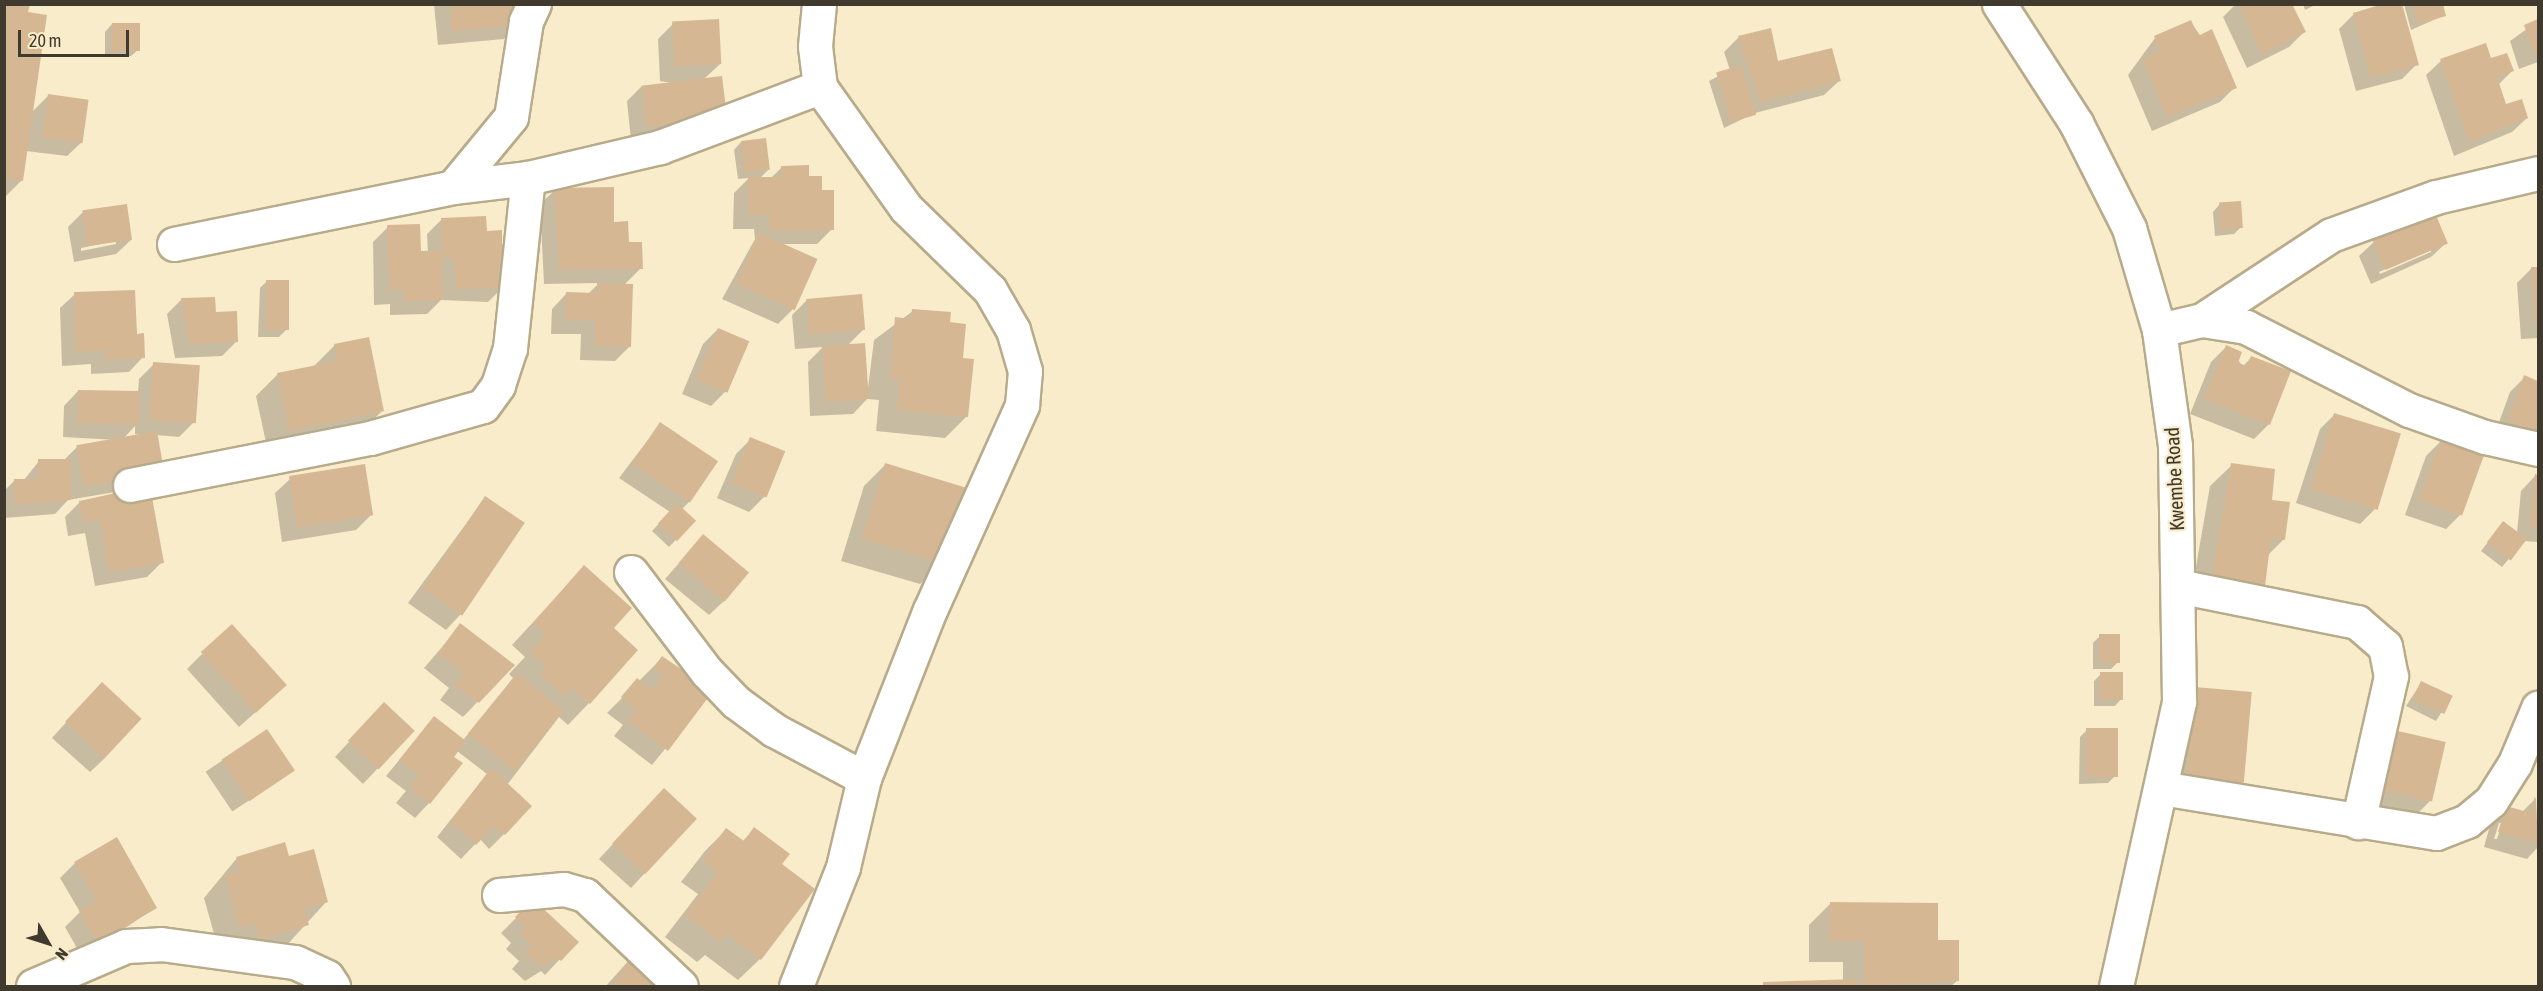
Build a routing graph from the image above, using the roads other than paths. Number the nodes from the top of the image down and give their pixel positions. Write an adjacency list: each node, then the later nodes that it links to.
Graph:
1 (534, 4): 7 (street)
2 (819, 4): 4 (street)
3 (1999, 4): 10 (street, Kwembe Road)
4 (820, 87): 6 (street); 16 (street)
5 (2538, 173): 9 (street)
6 (528, 178): 7 (street); 12 (street)
7 (453, 187): 8 (street)
8 (174, 244)
9 (2202, 320): 10 (street); 11 (street)
10 (2159, 330): 14 (street, Kwembe Road)
11 (2538, 449)
12 (130, 485)
13 (631, 572): 16 (street)
14 (2178, 586): 17 (street, Kwembe Road); 18 (street)
15 (2538, 708): 18 (street)
16 (864, 778): 23 (street)
17 (2161, 788): 18 (street); 24 (street, Kwembe Road)
18 (2358, 822)
19 (499, 895): 22 (street)
20 (33, 987): 21 (street)
21 (333, 987)
22 (681, 987)
23 (796, 987)
24 (2116, 987)

